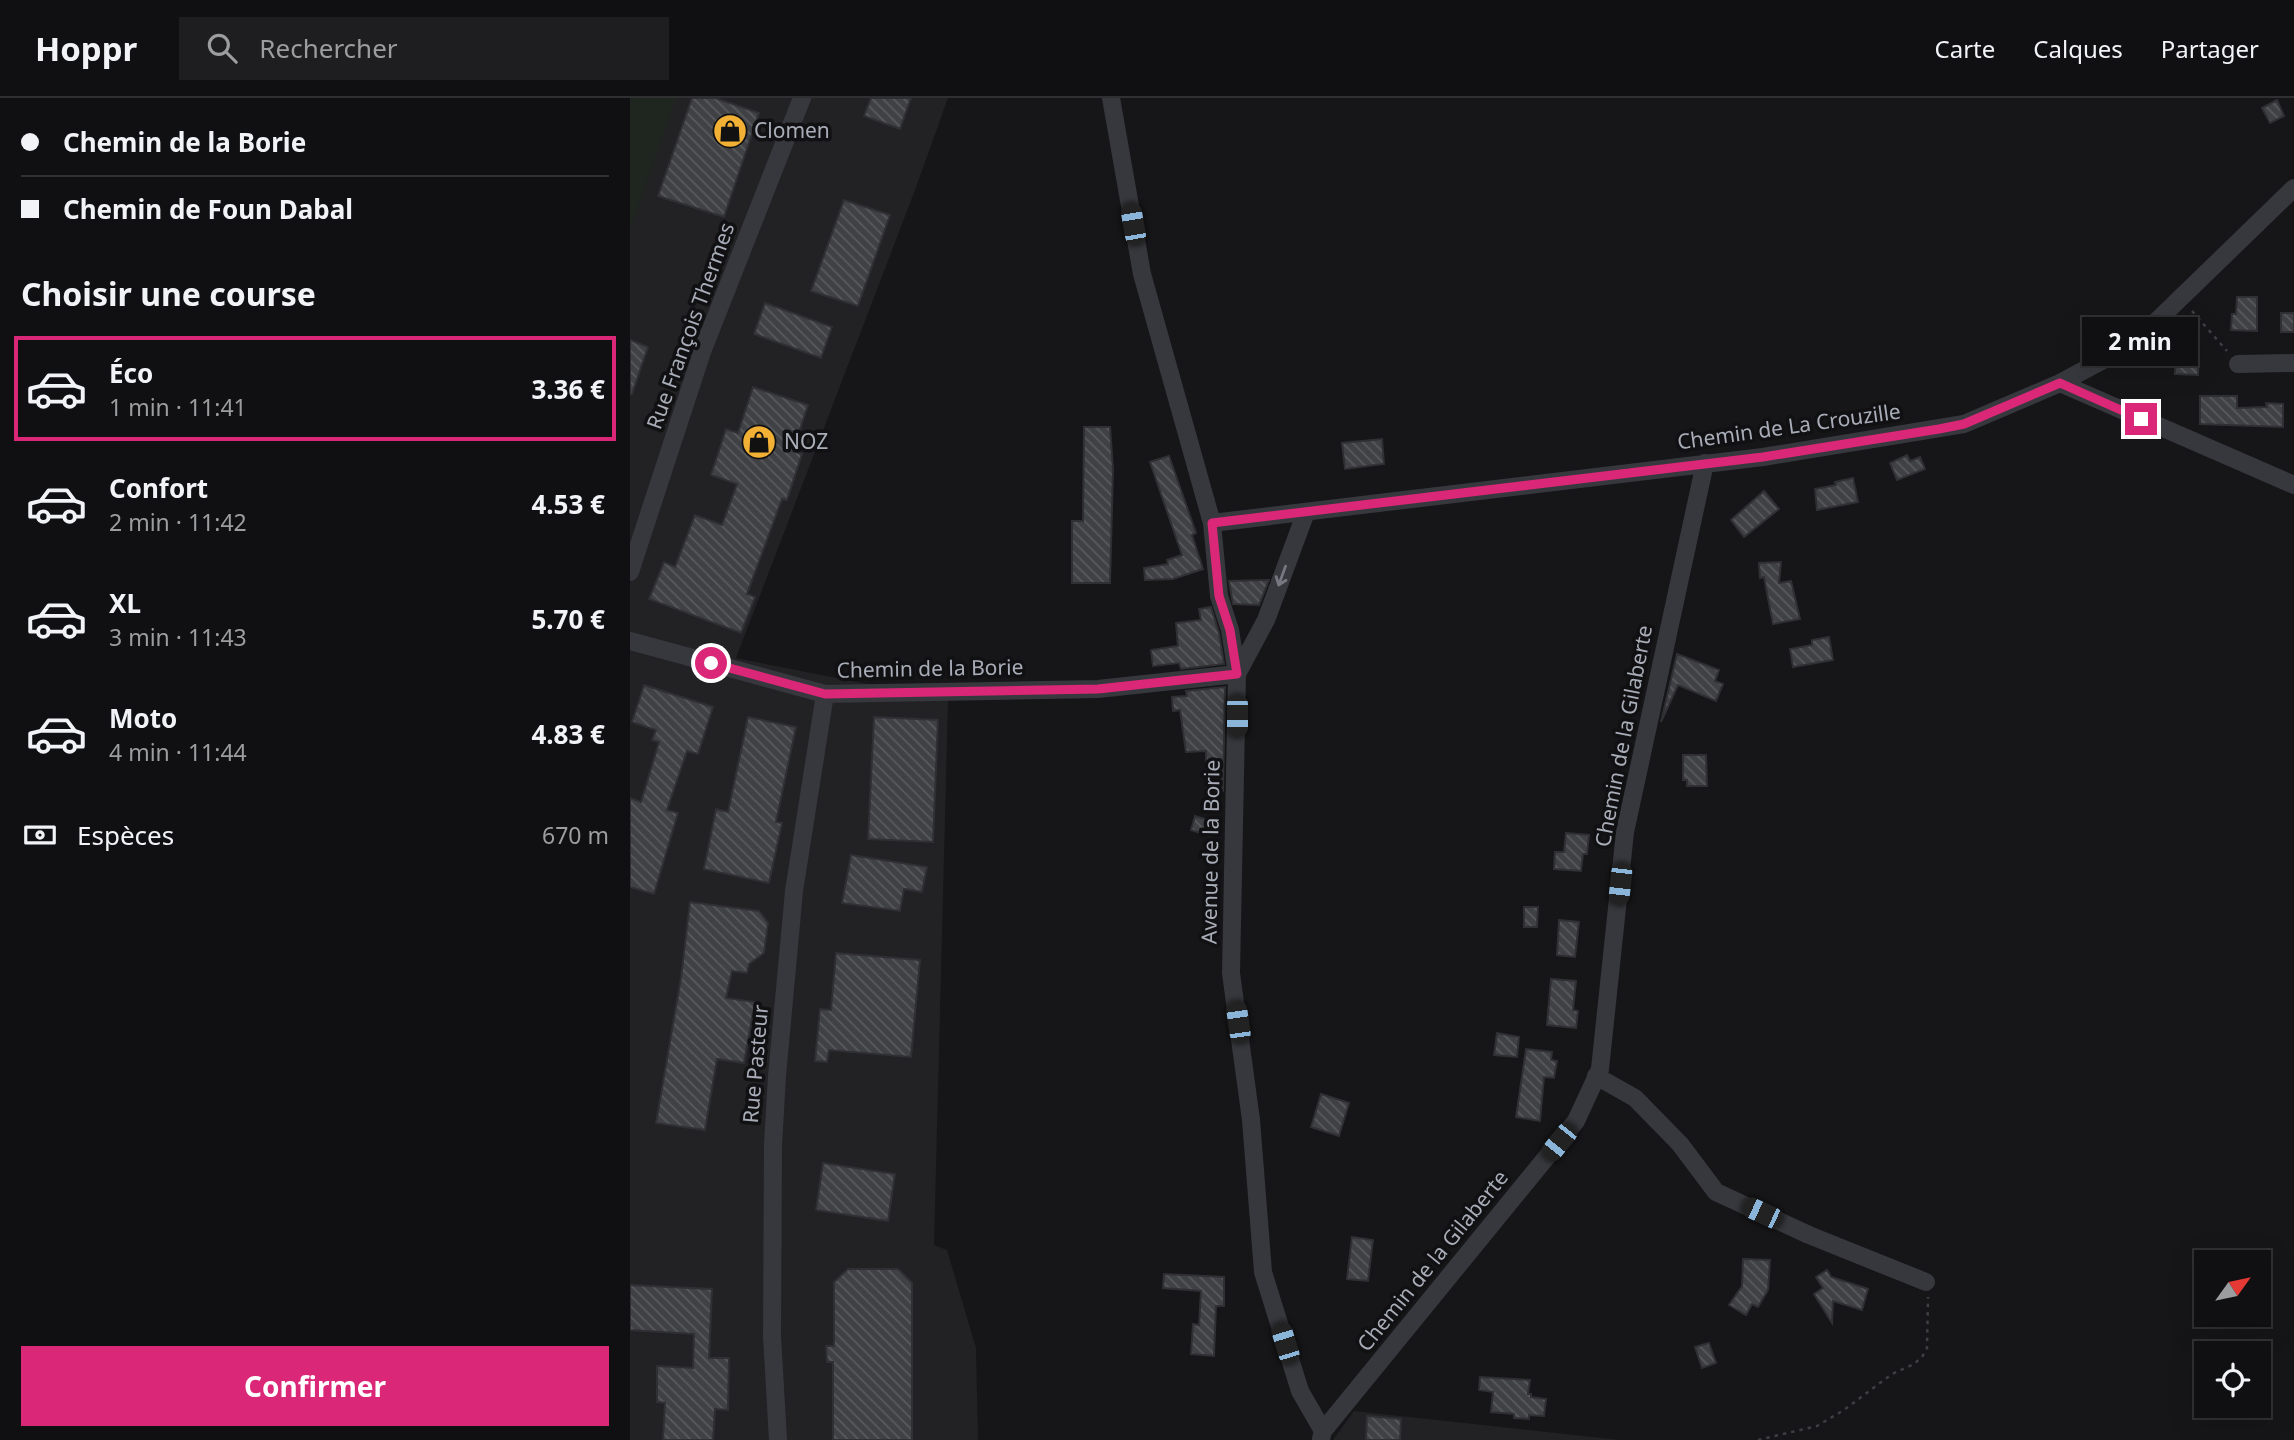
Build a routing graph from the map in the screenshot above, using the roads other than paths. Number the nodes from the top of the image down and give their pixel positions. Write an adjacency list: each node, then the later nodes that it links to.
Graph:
1 (802, 98): 11 (street, Rue François Thermes)
2 (1111, 98): 10 (street, Avenue de la Borie)
3 (2294, 188): 6 (street, Chemin de La Crouzille)
4 (2294, 363): 5 (street)
5 (2238, 364)
6 (2060, 383): 7 (street, Chemin de La Crouzille); 8 (street)
7 (1705, 463): 9 (street, Chemin de La Crouzille); 15 (street, Chemin de la Gilaberte)
8 (2294, 485)
9 (1306, 512): 10 (street, Chemin de La Crouzille); 13 (street, one-way to 13)
10 (1212, 523): 13 (street, Avenue de la Borie)
11 (630, 572)
12 (630, 641): 14 (street, Chemin de la Borie)
13 (1237, 674): 14 (street, Chemin de la Borie); 17 (street, Avenue de la Borie)
14 (825, 694): 18 (street, Rue Pasteur)
15 (1596, 1076): 16 (street); 17 (street, Chemin de la Gilaberte)
16 (1926, 1282)
17 (1322, 1435)
18 (778, 1440)

